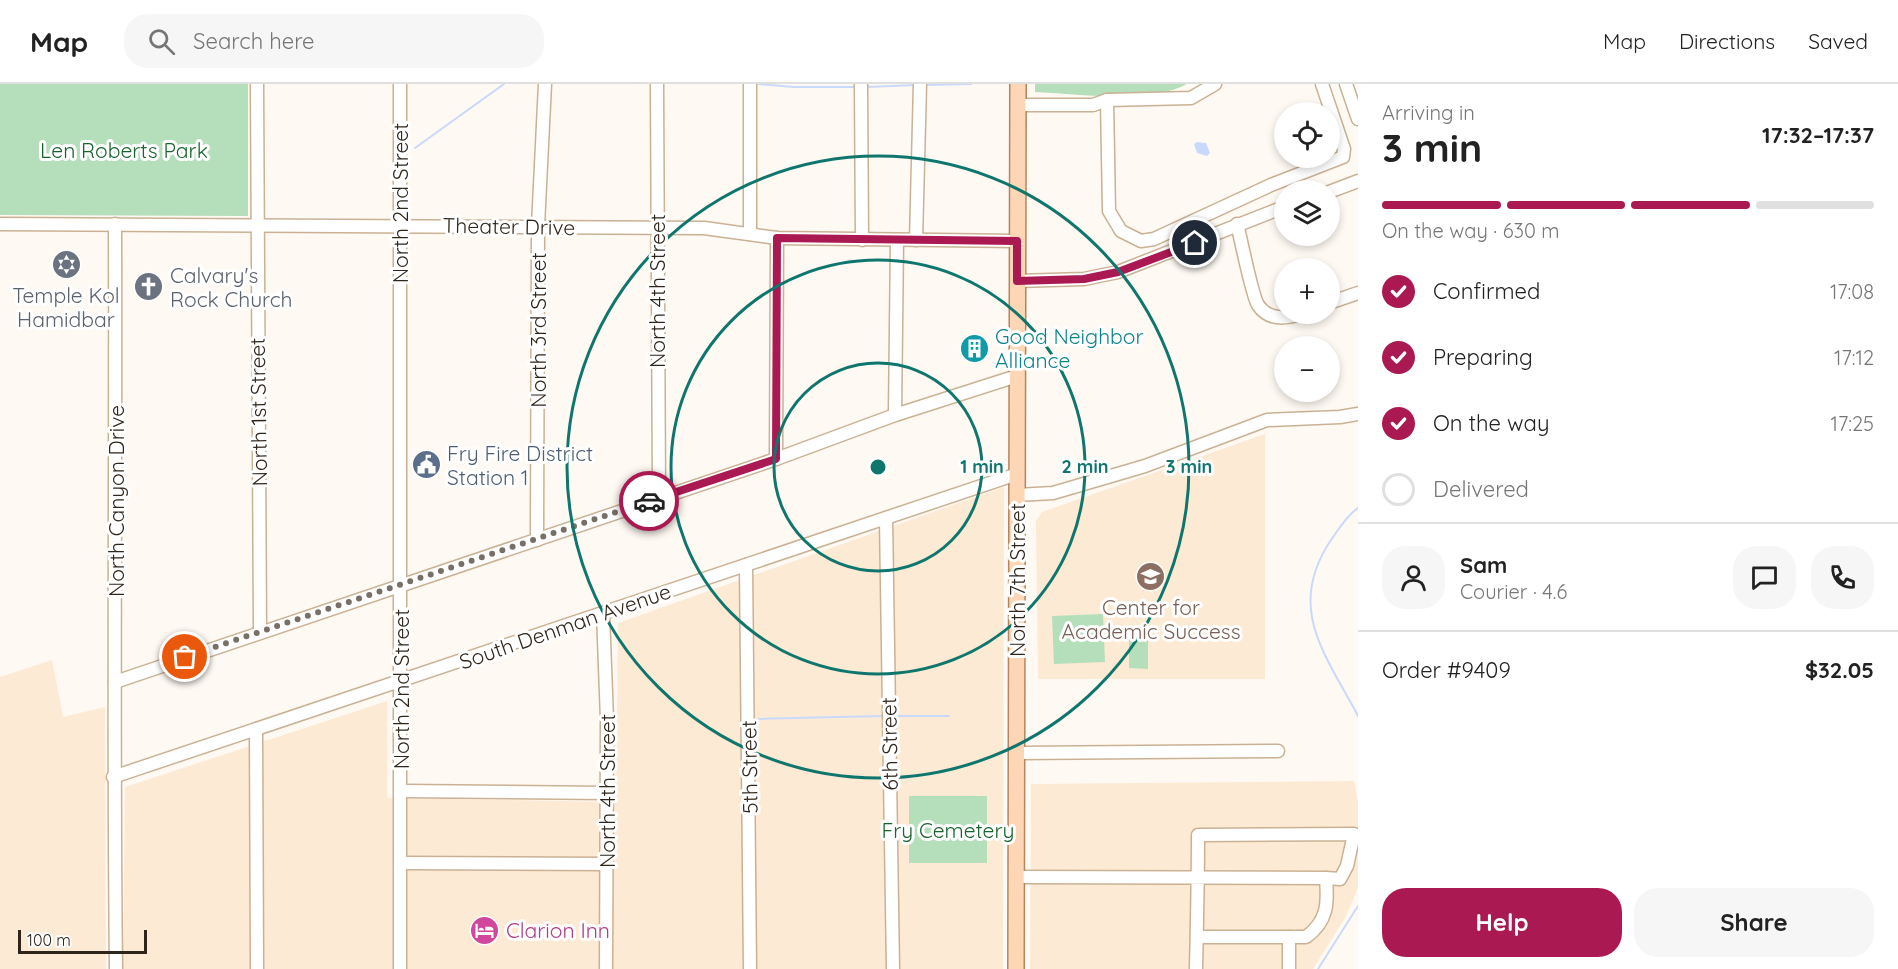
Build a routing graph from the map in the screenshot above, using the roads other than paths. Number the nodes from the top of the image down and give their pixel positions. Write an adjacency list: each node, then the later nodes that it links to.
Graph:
1 (257, 84): 21 (street, North 1st Street)
2 (400, 84): 22 (street, North 2nd Street)
3 (545, 84): 23 (street, North 3rd Street)
4 (657, 84): 24 (street, North 4th Street)
5 (750, 84): 26 (street)
6 (861, 84): 28 (street)
7 (920, 84): 30 (street)
8 (1018, 84): 13 (main road, North 7th Street)
9 (1215, 84): 12 (street)
10 (1322, 84): 25 (street)
11 (1346, 84): 14 (street)
12 (1107, 100): 13 (street); 25 (street)
13 (1018, 105): 31 (main road, North 7th Street)
14 (1358, 119)
15 (1358, 181): 16 (street)
16 (1340, 188)
17 (1274, 211): 20 (street)
18 (0, 224): 19 (street, Theater Drive)
19 (115, 224): 21 (street, Theater Drive); 51 (street, North Canyon Drive)
20 (1237, 224): 32 (street); 36 (street)
21 (256, 225): 22 (street, Theater Drive); 49 (street, North 1st Street)
22 (400, 225): 23 (street, Theater Drive); 47 (street, North 2nd Street)
23 (538, 226): 24 (street, Theater Drive); 45 (street, North 3rd Street)
24 (657, 228): 26 (street, Theater Drive); 43 (street, North 4th Street)
25 (1169, 232): 32 (street)
26 (750, 234): 27 (street, Theater Drive)
27 (777, 238): 28 (street, Theater Drive); 40 (street)
28 (862, 240): 29 (street, Theater Drive)
29 (897, 240): 30 (street, Theater Drive); 39 (street)
30 (916, 240): 31 (street, Theater Drive)
31 (1017, 241): 33 (main road, North 7th Street)
32 (1175, 250): 33 (street)
33 (1017, 281): 37 (main road, North 7th Street)
34 (1358, 293): 35 (street)
35 (1340, 299)
36 (1274, 316)
37 (1017, 376): 39 (street); 41 (main road, North 7th Street)
38 (1358, 414): 42 (street)
39 (895, 415): 40 (street)
40 (776, 459): 43 (street)
41 (1017, 474): 42 (main road, North 7th Street); 44 (street, South Denman Avenue)
42 (1017, 495): 54 (main road, North 7th Street)
43 (659, 497): 45 (street)
44 (886, 518): 46 (street, South Denman Avenue); 70 (street, 6th Street)
45 (537, 540): 47 (street)
46 (746, 565): 48 (street, South Denman Avenue); 69 (street, 5th Street)
47 (401, 586): 49 (street); 50 (street, North 2nd Street)
48 (603, 613): 50 (street, South Denman Avenue); 57 (street, North 4th Street)
49 (260, 632): 51 (street)
50 (399, 681): 52 (street, South Denman Avenue); 56 (street, North 2nd Street)
51 (115, 682): 55 (street, North Canyon Drive)
52 (256, 729): 55 (street, South Denman Avenue); 66 (street)
53 (1278, 751): 54 (street)
54 (1017, 753): 60 (main road, North 7th Street)
55 (112, 777): 65 (street, North Canyon Drive)
56 (402, 791): 57 (street); 58 (street, North 2nd Street)
57 (607, 793): 59 (street, North 4th Street)
58 (402, 863): 59 (street); 67 (street, North 2nd Street)
59 (607, 864): 68 (street, North 4th Street)
60 (1016, 877): 61 (street); 71 (main road, North 7th Street)
61 (1198, 878): 62 (street); 62 (street); 63 (street)
62 (1326, 878): 64 (street)
63 (1197, 937): 64 (street); 72 (street)
64 (1289, 937): 73 (street)
65 (116, 969)
66 (257, 969)
67 (400, 969)
68 (606, 969)
69 (750, 969)
70 (892, 969)
71 (1016, 969)
72 (1197, 969)
73 (1289, 969)

